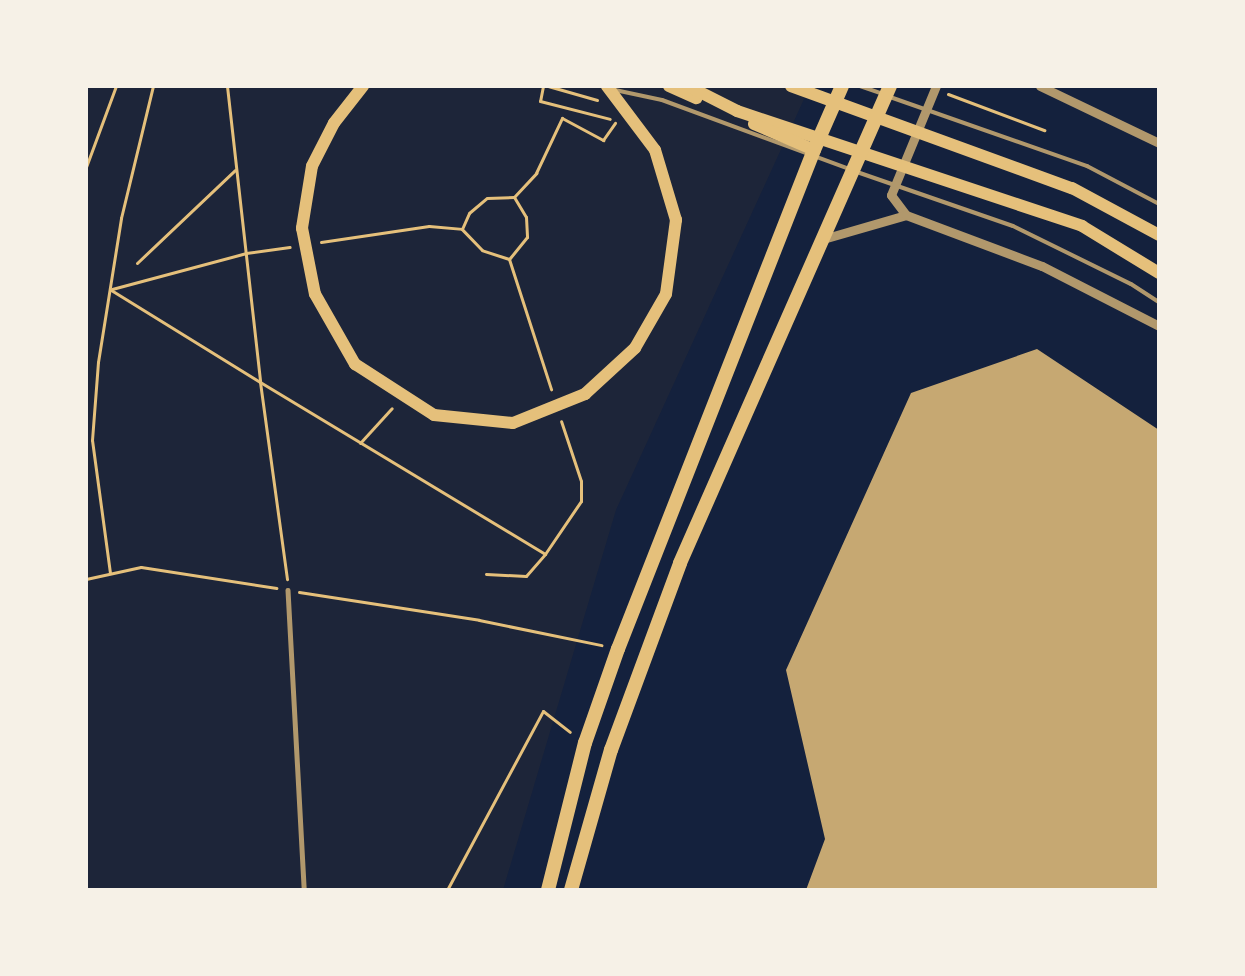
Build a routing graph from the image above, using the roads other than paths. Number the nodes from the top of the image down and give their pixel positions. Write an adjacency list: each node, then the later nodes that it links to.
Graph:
1 (363, 86): 10 (main road)
2 (669, 86): 12 (main road)
3 (688, 86): 17 (main road)
4 (791, 86): 15 (main road)
5 (842, 86): 12 (highway)
6 (860, 86): 13 (lane)
7 (890, 86): 16 (highway)
8 (936, 86): 14 (street)
9 (1040, 86): 11 (street)
10 (606, 87): 18 (lane)
11 (1159, 143)
12 (814, 150): 22 (highway)
13 (1159, 204)
14 (906, 215): 16 (street); 19 (street)
15 (1159, 234)
16 (823, 239): 23 (highway)
17 (1159, 273)
18 (1159, 302)
19 (1159, 326)
20 (288, 590): 21 (street)
21 (304, 890)
22 (548, 890)
23 (571, 890)

